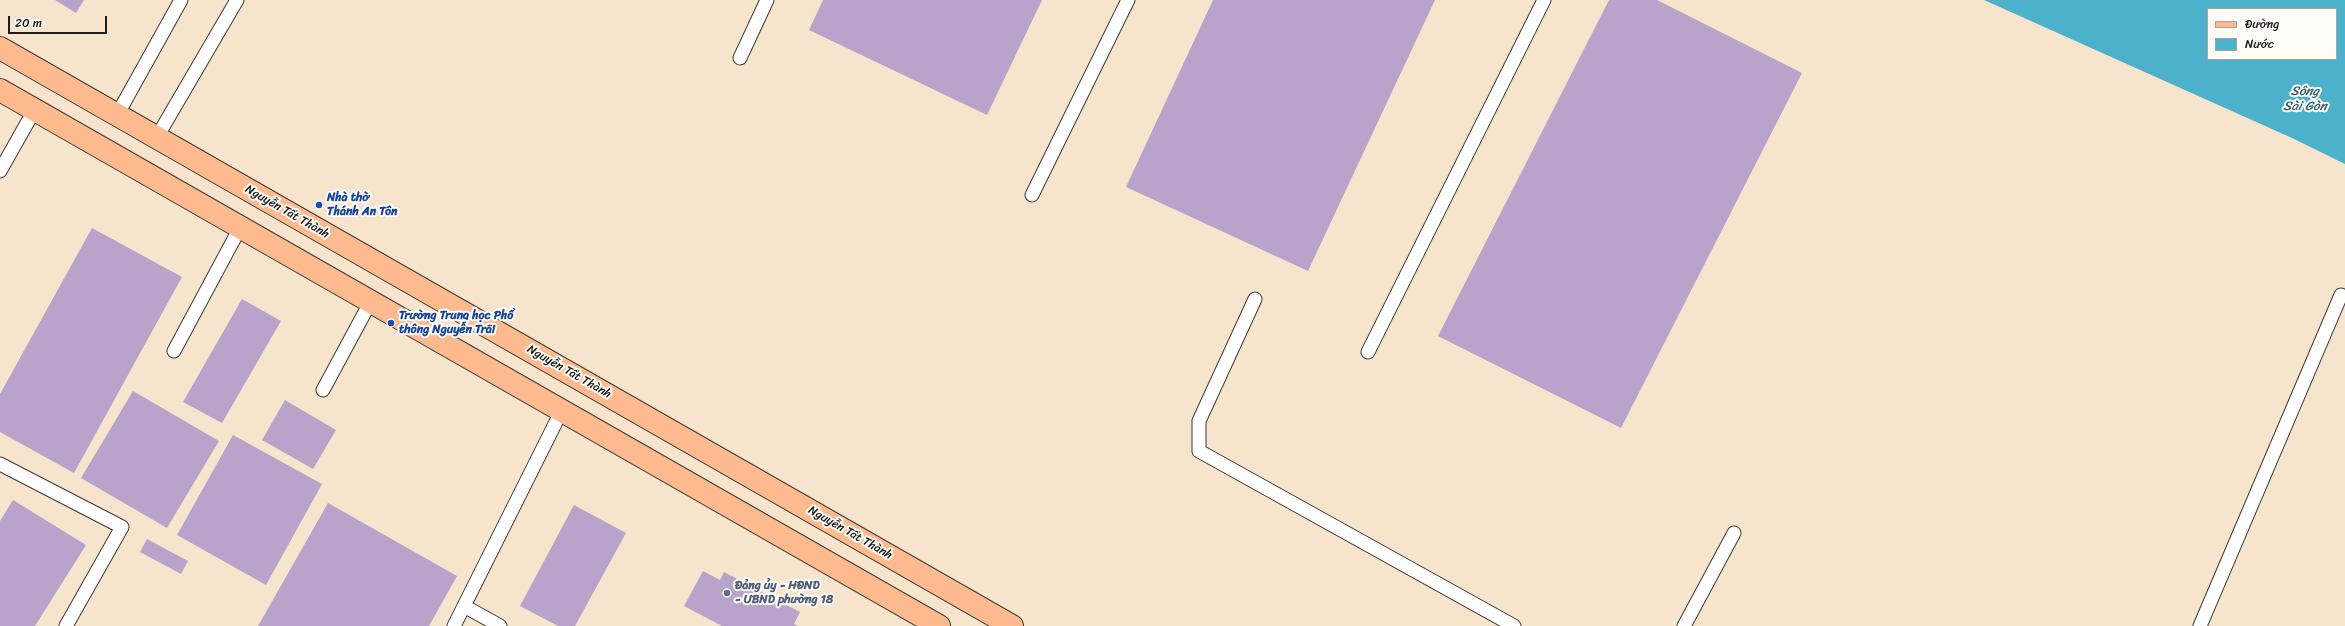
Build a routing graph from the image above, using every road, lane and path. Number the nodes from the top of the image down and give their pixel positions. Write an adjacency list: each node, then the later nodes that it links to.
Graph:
1 (181, 0): 10 (lane)
2 (237, 0): 11 (lane)
3 (767, 0): 7 (lane)
4 (1128, 0): 13 (lane)
5 (1544, 0): 19 (lane)
6 (0, 48): 10 (main road, Nguyễn Tất Thành)
7 (740, 58)
8 (0, 90): 9 (main road)
9 (35, 109): 12 (lane); 14 (main road)
10 (117, 115): 11 (main road, Nguyễn Tất Thành)
11 (157, 137): 29 (main road, Nguyễn Tất Thành)
12 (0, 171)
13 (1032, 195)
14 (241, 226): 17 (main road); 18 (lane)
15 (2341, 295): 32 (lane)
16 (1256, 299): 30 (lane)
17 (371, 301): 20 (lane); 21 (main road)
18 (174, 351)
19 (1368, 352)
20 (323, 390)
21 (562, 410): 24 (lane); 25 (main road)
22 (0, 464): 26 (lane)
23 (1734, 533): 31 (lane)
24 (464, 606): 27 (lane); 28 (lane)
25 (926, 623)
26 (66, 626)
27 (454, 626)
28 (500, 626)
29 (1012, 626)
30 (1514, 626)
31 (1684, 626)
32 (2200, 626)

